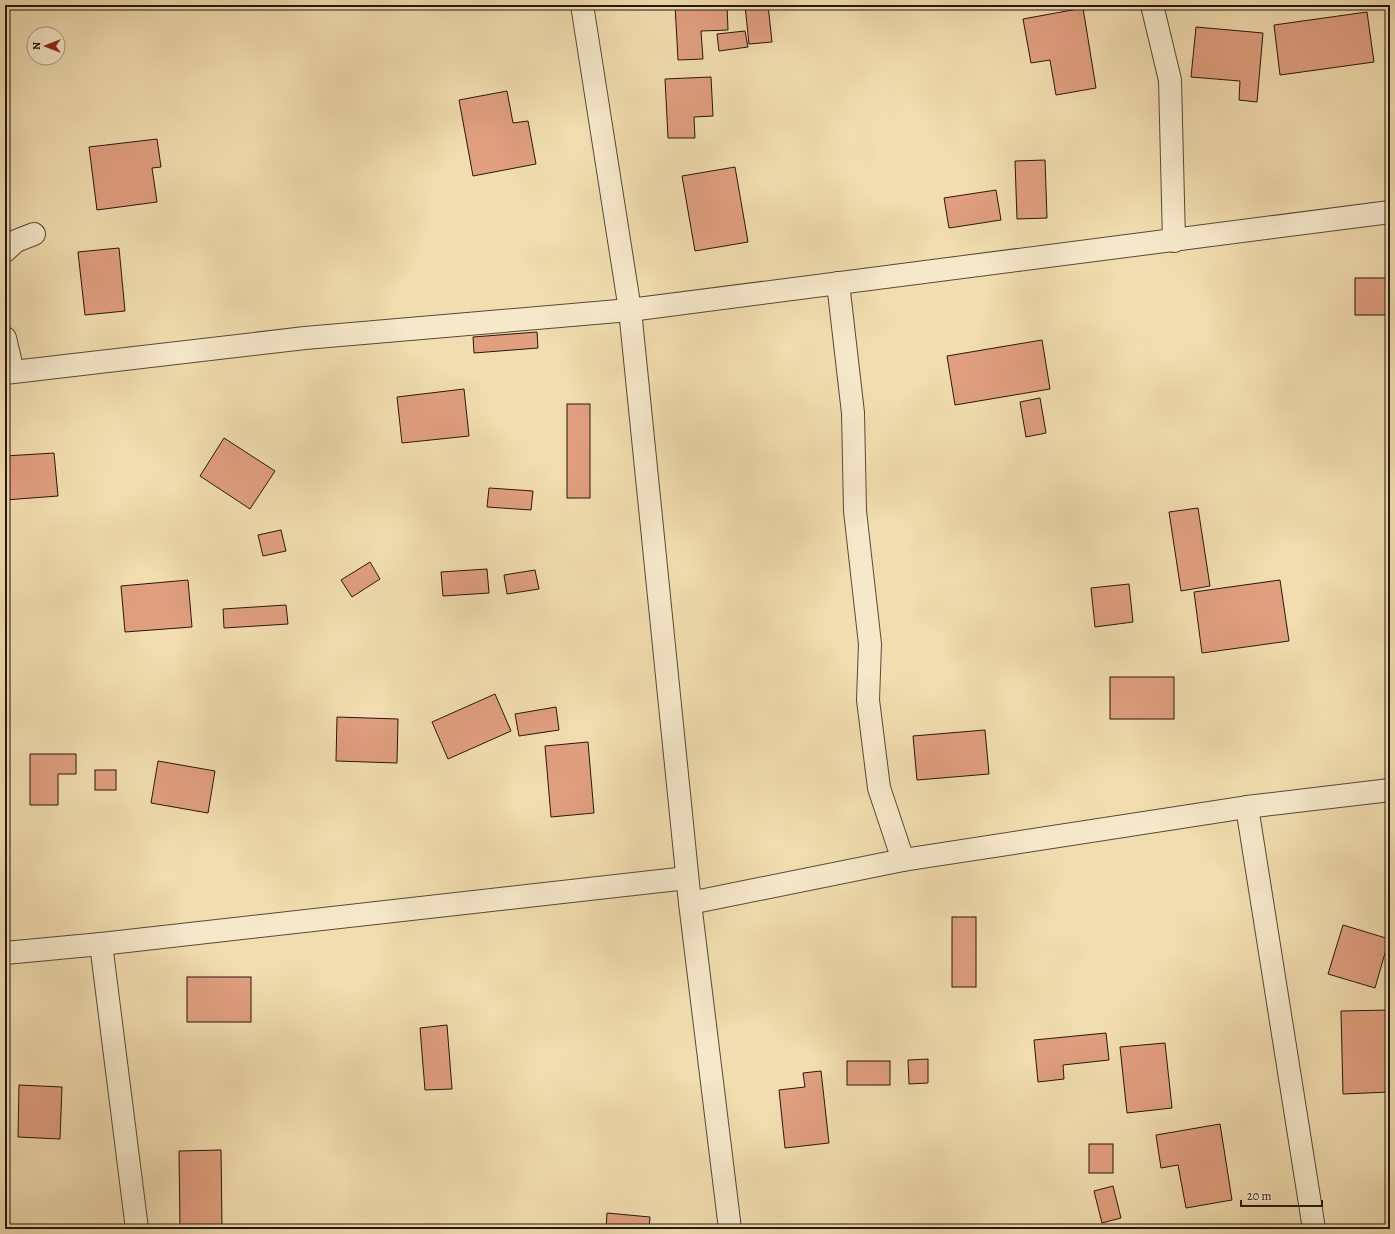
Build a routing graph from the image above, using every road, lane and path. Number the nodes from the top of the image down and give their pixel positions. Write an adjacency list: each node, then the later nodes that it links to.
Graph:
1 (582, 5): 8 (street)
2 (1152, 5): 5 (street)
3 (1390, 212): 5 (street)
4 (34, 234): 6 (street)
5 (1174, 241): 7 (street)
6 (5, 251)
7 (838, 283): 8 (street); 13 (street)
8 (630, 310): 10 (street); 14 (street)
9 (5, 338): 10 (street)
10 (9, 373)
11 (1390, 790): 12 (street)
12 (1247, 807): 13 (street); 20 (street)
13 (903, 860): 15 (street)
14 (687, 878): 15 (street); 16 (street)
15 (690, 903): 19 (street)
16 (101, 944): 17 (street); 18 (street)
17 (5, 953)
18 (137, 1229)
19 (730, 1229)
20 (1314, 1229)

